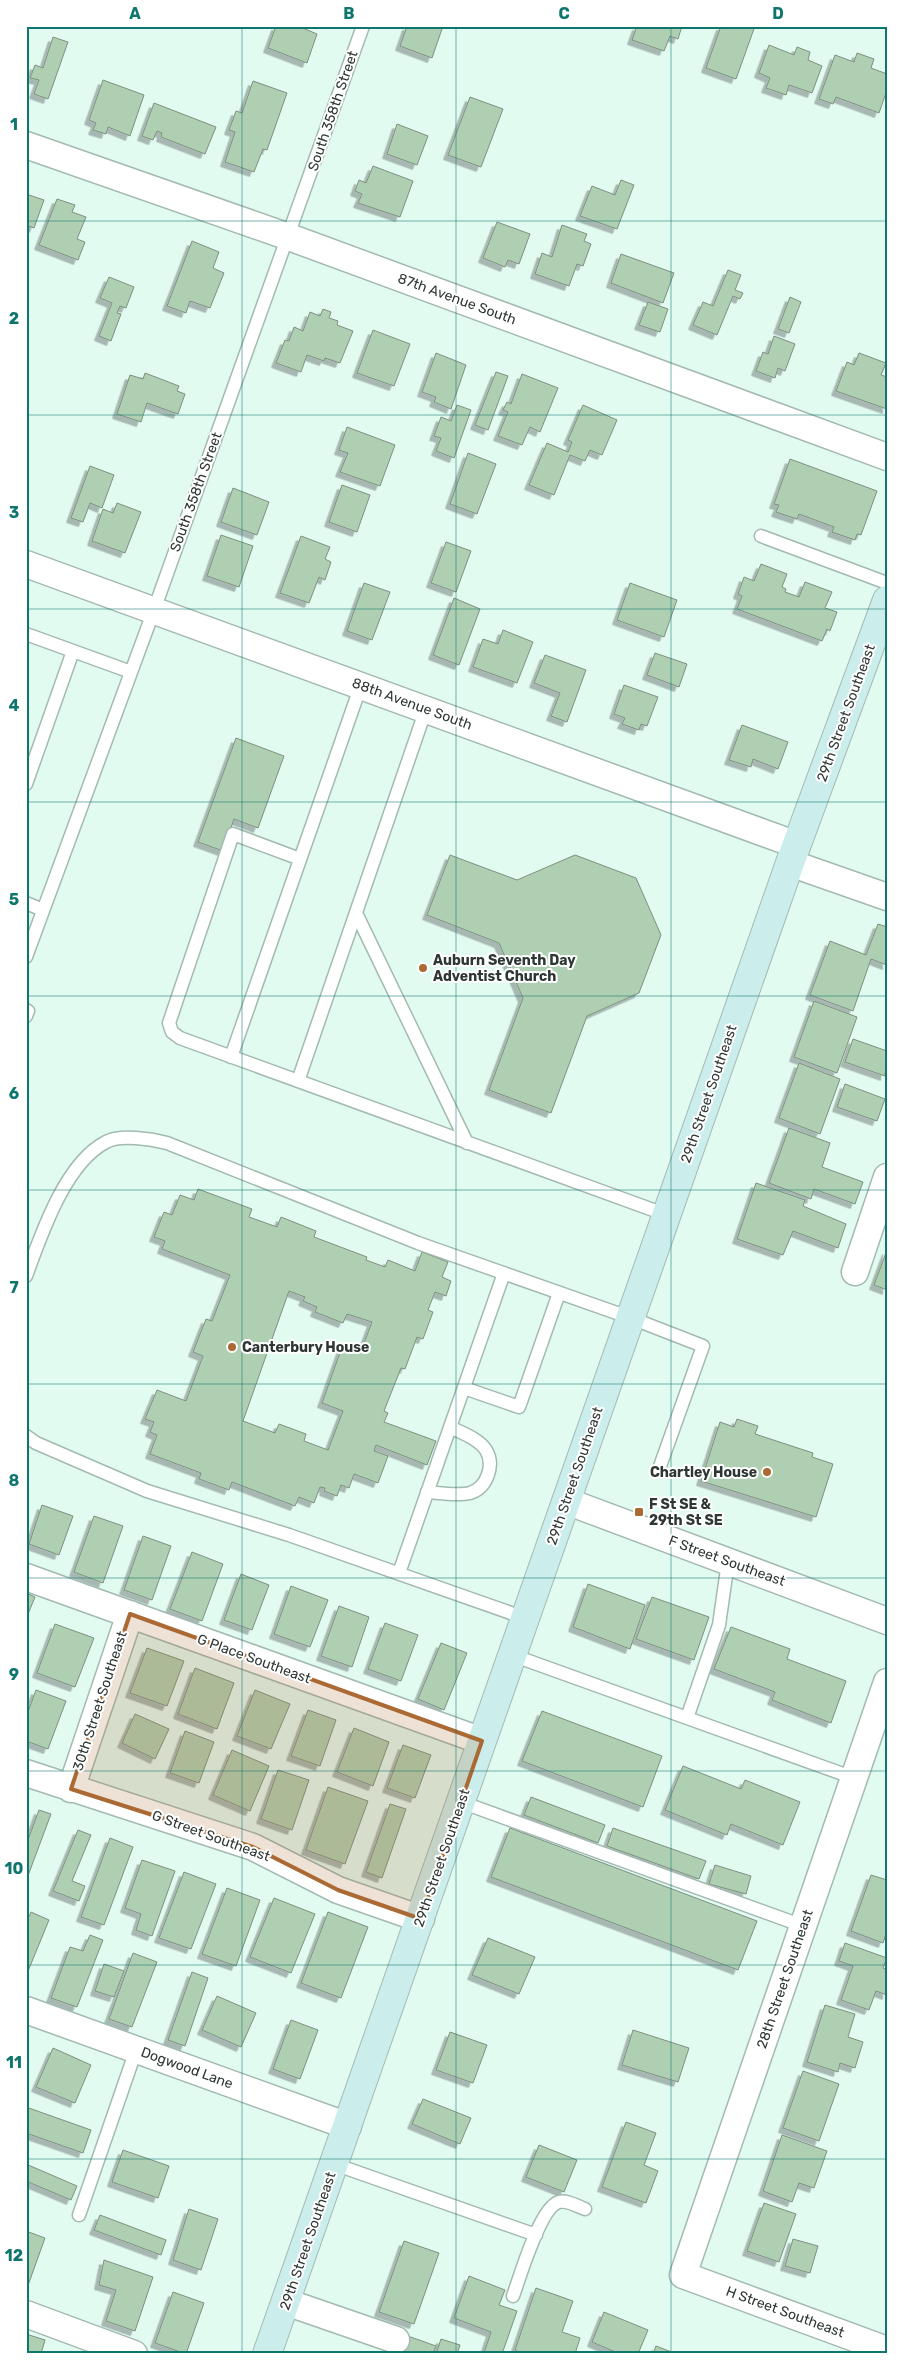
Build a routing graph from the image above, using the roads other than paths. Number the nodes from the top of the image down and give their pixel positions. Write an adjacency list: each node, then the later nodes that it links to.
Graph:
1 (363, 26): 3 (lane, South 358th Street)
2 (26, 145): 3 (street, 87th Avenue South)
3 (288, 237): 4 (street, 87th Avenue South); 9 (lane, South 358th Street)
4 (887, 457)
5 (761, 536): 7 (lane)
6 (26, 564): 9 (street, 88th Avenue South)
7 (887, 583)
8 (887, 600): 16 (street, 29th Street Southeast)
9 (154, 610): 12 (lane, South 358th Street); 13 (street, 88th Avenue South)
10 (26, 634): 11 (lane)
11 (73, 651): 12 (lane); 15 (lane)
12 (131, 672): 20 (lane, South 358th Street)
13 (361, 685): 14 (street, 88th Avenue South); 17 (lane)
14 (426, 710): 16 (street, 88th Avenue South); 21 (lane)
15 (26, 784)
16 (793, 854): 18 (street, 88th Avenue South); 29 (street, 29th Street Southeast)
17 (300, 859): 25 (lane); 25 (lane)
18 (887, 898)
19 (26, 903): 20 (lane)
20 (43, 910): 22 (lane, South 358th Street)
21 (356, 913): 26 (lane); 27 (lane)
22 (26, 957)
23 (26, 1010): 24 (lane)
24 (26, 1016)
25 (230, 1057): 26 (lane)
26 (298, 1081): 27 (lane)
27 (467, 1142): 29 (lane)
28 (887, 1177): 30 (street)
29 (666, 1215): 34 (street, 29th Street Southeast)
30 (855, 1272)
31 (504, 1273): 32 (lane); 33 (lane); 35 (lane)
32 (26, 1276)
33 (559, 1293): 34 (lane); 35 (lane)
34 (631, 1318): 38 (lane); 40 (street, 29th Street Southeast)
35 (464, 1388): 36 (lane)
36 (450, 1427): 39 (lane); 39 (lane)
37 (26, 1436): 42 (lane)
38 (660, 1469)
39 (427, 1492): 42 (lane)
40 (566, 1501): 41 (street, F Street Southeast); 45 (street, 29th Street Southeast)
41 (728, 1562): 46 (street, F Street Southeast); 49 (lane)
42 (398, 1573): 45 (lane)
43 (26, 1577): 44 (street, G Place Southeast)
44 (130, 1614): 50 (street, G Place Southeast); 53 (street, 30th Street Southeast)
45 (526, 1618): 47 (street, 29th Street Southeast)
46 (887, 1621)
47 (512, 1655): 49 (lane); 50 (street, 29th Street Southeast)
48 (887, 1682): 52 (street, 28th Street Southeast)
49 (687, 1718): 52 (lane)
50 (482, 1741): 54 (street, 29th Street Southeast)
51 (26, 1773): 53 (street, G Street Southeast)
52 (854, 1778): 56 (street, 28th Street Southeast)
53 (71, 1789): 55 (street, G Street Southeast)
54 (461, 1802): 55 (street, 29th Street Southeast); 56 (lane)
55 (421, 1919): 59 (street, 29th Street Southeast)
56 (803, 1926): 64 (street, 28th Street Southeast)
57 (26, 2010): 58 (street, Dogwood Lane)
58 (136, 2050): 59 (street, Dogwood Lane); 62 (lane)
59 (348, 2126): 60 (street, 29th Street Southeast)
60 (334, 2164): 63 (lane); 66 (street, 29th Street Southeast)
61 (585, 2208): 63 (lane)
62 (79, 2215)
63 (536, 2234): 65 (lane)
64 (683, 2275): 69 (street, H Street Southeast)
65 (513, 2296)
66 (286, 2302): 68 (street); 71 (street, 29th Street Southeast)
67 (26, 2314): 70 (street)
68 (396, 2340)
69 (887, 2350)
70 (134, 2354)
71 (267, 2354)

